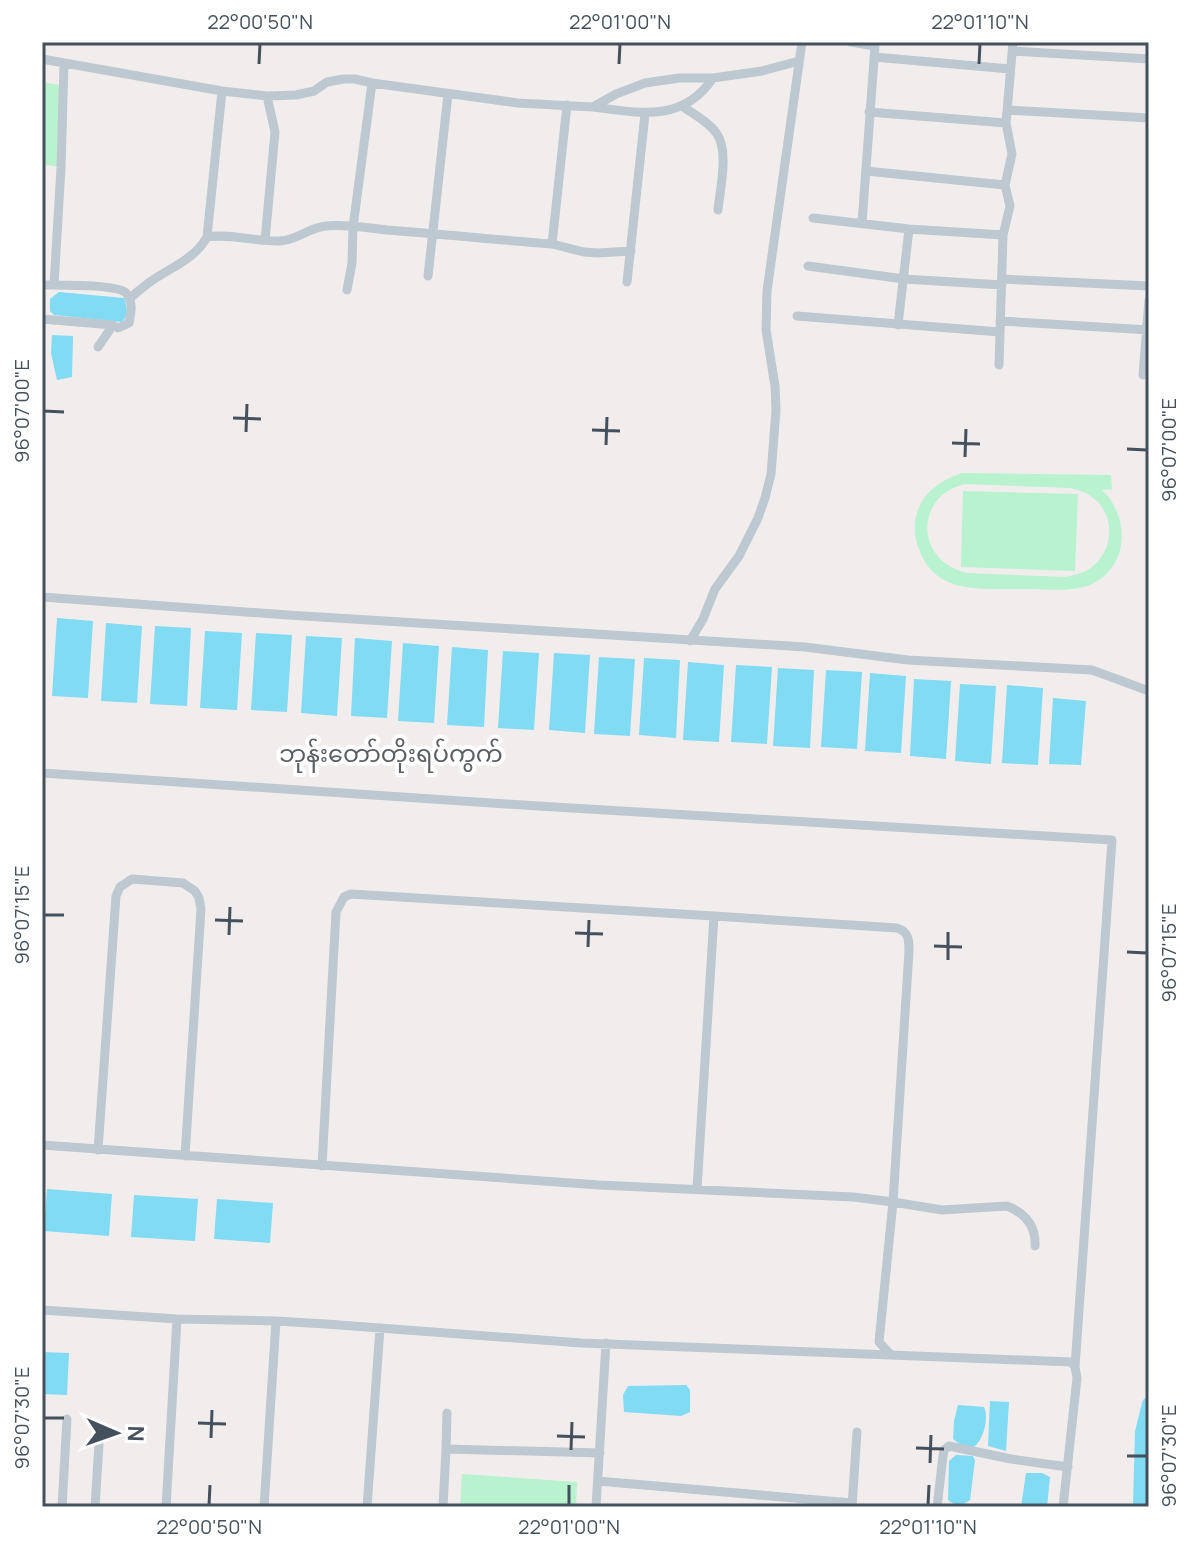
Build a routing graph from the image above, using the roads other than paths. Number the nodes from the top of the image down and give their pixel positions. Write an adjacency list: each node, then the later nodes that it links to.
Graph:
1 (802, 42): 7 (street)
2 (851, 42): 4 (street)
3 (1013, 47): 6 (street); 9 (street)
4 (874, 57): 9 (street); 19 (street)
5 (42, 59): 8 (street)
6 (1149, 59)
7 (799, 61): 10 (street); 57 (street)
8 (64, 63): 12 (street); 42 (street)
9 (1010, 69): 18 (street)
10 (713, 78): 16 (street); 17 (street)
11 (372, 83): 13 (street); 14 (street); 28 (street)
12 (222, 91): 14 (street); 32 (street)
13 (448, 94): 15 (street); 30 (street)
14 (267, 96): 33 (street)
15 (567, 105): 17 (street); 34 (street)
16 (682, 106): 20 (street); 25 (street)
17 (593, 107): 20 (street)
18 (1007, 110): 21 (street); 22 (street)
19 (869, 112): 22 (street); 23 (street)
20 (645, 114): 35 (street)
21 (1149, 118)
22 (1006, 123): 24 (street)
23 (866, 171): 24 (street); 27 (street)
24 (1005, 185): 31 (street)
25 (718, 210)
26 (813, 218): 27 (street)
27 (862, 223): 29 (street)
28 (353, 227): 30 (street); 33 (street); 44 (street)
29 (909, 229): 31 (street); 38 (street)
30 (433, 233): 34 (street); 37 (street)
31 (1003, 235): 40 (street)
32 (207, 237): 33 (street); 45 (street)
33 (265, 240)
34 (552, 244): 35 (street)
35 (631, 251): 39 (street)
36 (808, 266): 38 (street)
37 (428, 276)
38 (904, 279): 40 (street); 50 (street)
39 (627, 282)
40 (1002, 282): 43 (street); 51 (street)
41 (42, 285): 42 (street)
42 (54, 285): 45 (street)
43 (1149, 286)
44 (347, 290)
45 (129, 299): 49 (street)
46 (1149, 300): 52 (street)
47 (797, 316): 50 (street)
48 (42, 319): 49 (street)
49 (113, 325): 53 (street)
50 (898, 325): 51 (street)
51 (1000, 327): 52 (street); 54 (street)
52 (1148, 330): 55 (street)
53 (98, 347)
54 (999, 365)
55 (1143, 375)
56 (42, 597): 57 (street)
57 (690, 641): 58 (street)
58 (1149, 691)
59 (42, 773): 74 (street)
60 (714, 916): 64 (street); 65 (street); 66 (street)
61 (42, 1145): 62 (street)
62 (98, 1150): 63 (street); 63 (street)
63 (185, 1156): 64 (street)
64 (322, 1166): 65 (street)
65 (697, 1189): 66 (street)
66 (893, 1202): 67 (street); 73 (street)
67 (1035, 1246)
68 (42, 1310): 69 (street)
69 (177, 1319): 70 (street); 86 (street)
70 (276, 1321): 71 (street); 87 (street)
71 (380, 1328): 72 (street); 88 (street)
72 (606, 1343): 73 (street); 80 (street)
73 (891, 1355): 74 (street)
74 (1075, 1367): 81 (street)
75 (447, 1413): 79 (street)
76 (67, 1419): 84 (street)
77 (100, 1428): 85 (street)
78 (857, 1432): 83 (street)
79 (446, 1449): 80 (street); 89 (street)
80 (600, 1453): 82 (street)
81 (1068, 1467): 91 (street); 92 (street)
82 (598, 1481): 83 (street); 90 (street)
83 (852, 1505)
84 (62, 1507)
85 (95, 1507)
86 (166, 1507)
87 (264, 1507)
88 (367, 1507)
89 (443, 1507)
90 (596, 1507)
91 (937, 1507)
92 (1063, 1507)

